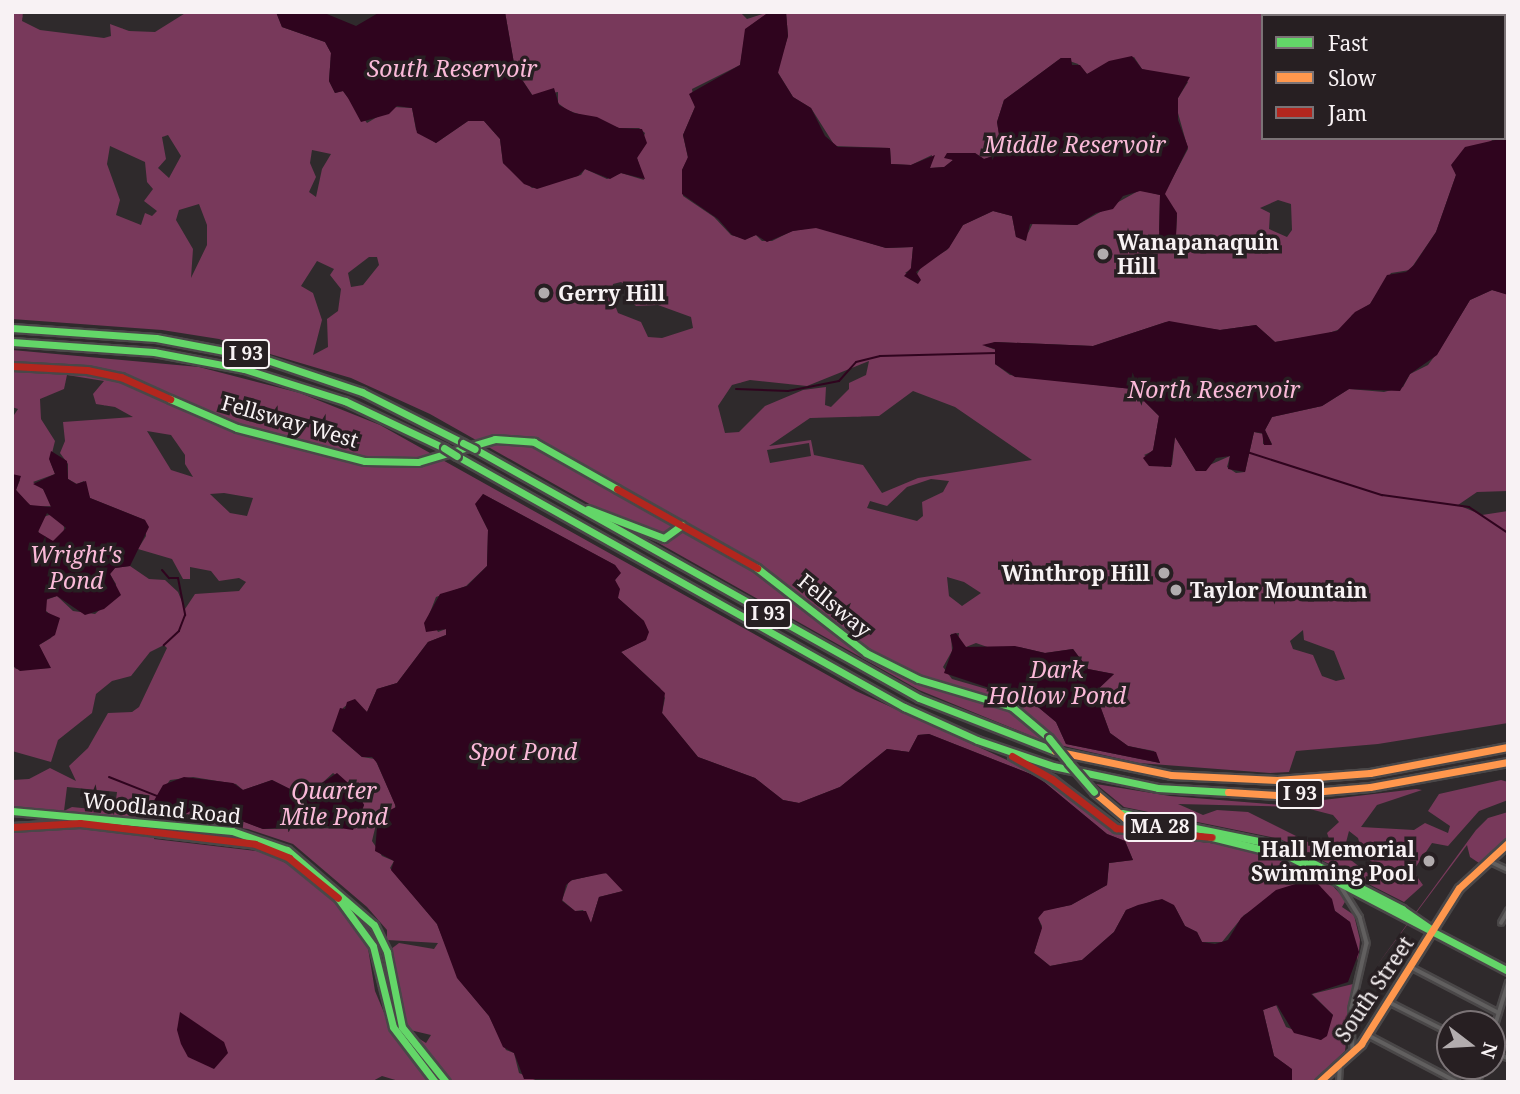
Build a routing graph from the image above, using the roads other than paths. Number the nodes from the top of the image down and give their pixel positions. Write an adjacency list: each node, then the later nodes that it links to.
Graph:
1 (12, 328): 5 (main road, I 93, bridge)
2 (12, 342): 8 (main road, I 93, bridge)
3 (12, 366): 4 (main road, Fellsway West / MA 28)
4 (521, 439): 6 (main road, Fellsway / MA 28)
5 (567, 501): 6 (main road); 7 (main road, I 93)
6 (682, 525): 10 (main road, Fellsway / MA 28, bridge)
7 (1508, 747)
8 (1001, 749): 9 (main road, I 93); 14 (main road)
9 (1508, 762)
10 (1111, 808): 14 (main road, Fellsway / MA 28); 22 (main road, MA 28)
11 (12, 811): 13 (main road, Woodland Road)
12 (12, 827): 13 (main road, Woodland Road)
13 (138, 827): 20 (main road, Woodland Road)
14 (1212, 837): 18 (main road, Fellsway / MA 28)
15 (1508, 843): 16 (main road, South Street)
16 (1488, 860): 17 (street); 22 (main road, South Street)
17 (1508, 870)
18 (1336, 881): 22 (main road, Fellsway / MA 28); 33 (street)
19 (1508, 911): 21 (street)
20 (362, 917): 25 (main road, Woodland Road); 26 (main road, Woodland Road)
21 (1501, 923)
22 (1434, 932): 23 (main road, South Street); 24 (main road, MA 28)
23 (1411, 967): 28 (main road, South Street); 29 (street)
24 (1508, 971)
25 (391, 979): 26 (main road); 36 (main road, Woodland Road)
26 (381, 981): 35 (main road, Woodland Road)
27 (1508, 983): 30 (street)
28 (1389, 1002): 31 (street); 32 (main road, South Street)
29 (1493, 1010)
30 (1500, 1010)
31 (1436, 1026)
32 (1367, 1035): 33 (main road, South Street); 39 (street)
33 (1353, 1053): 34 (main road, South Street)
34 (1340, 1064): 37 (main road, South Street); 38 (street, South Street)
35 (435, 1082)
36 (446, 1082)
37 (1319, 1082)
38 (1339, 1082)
39 (1457, 1082)

